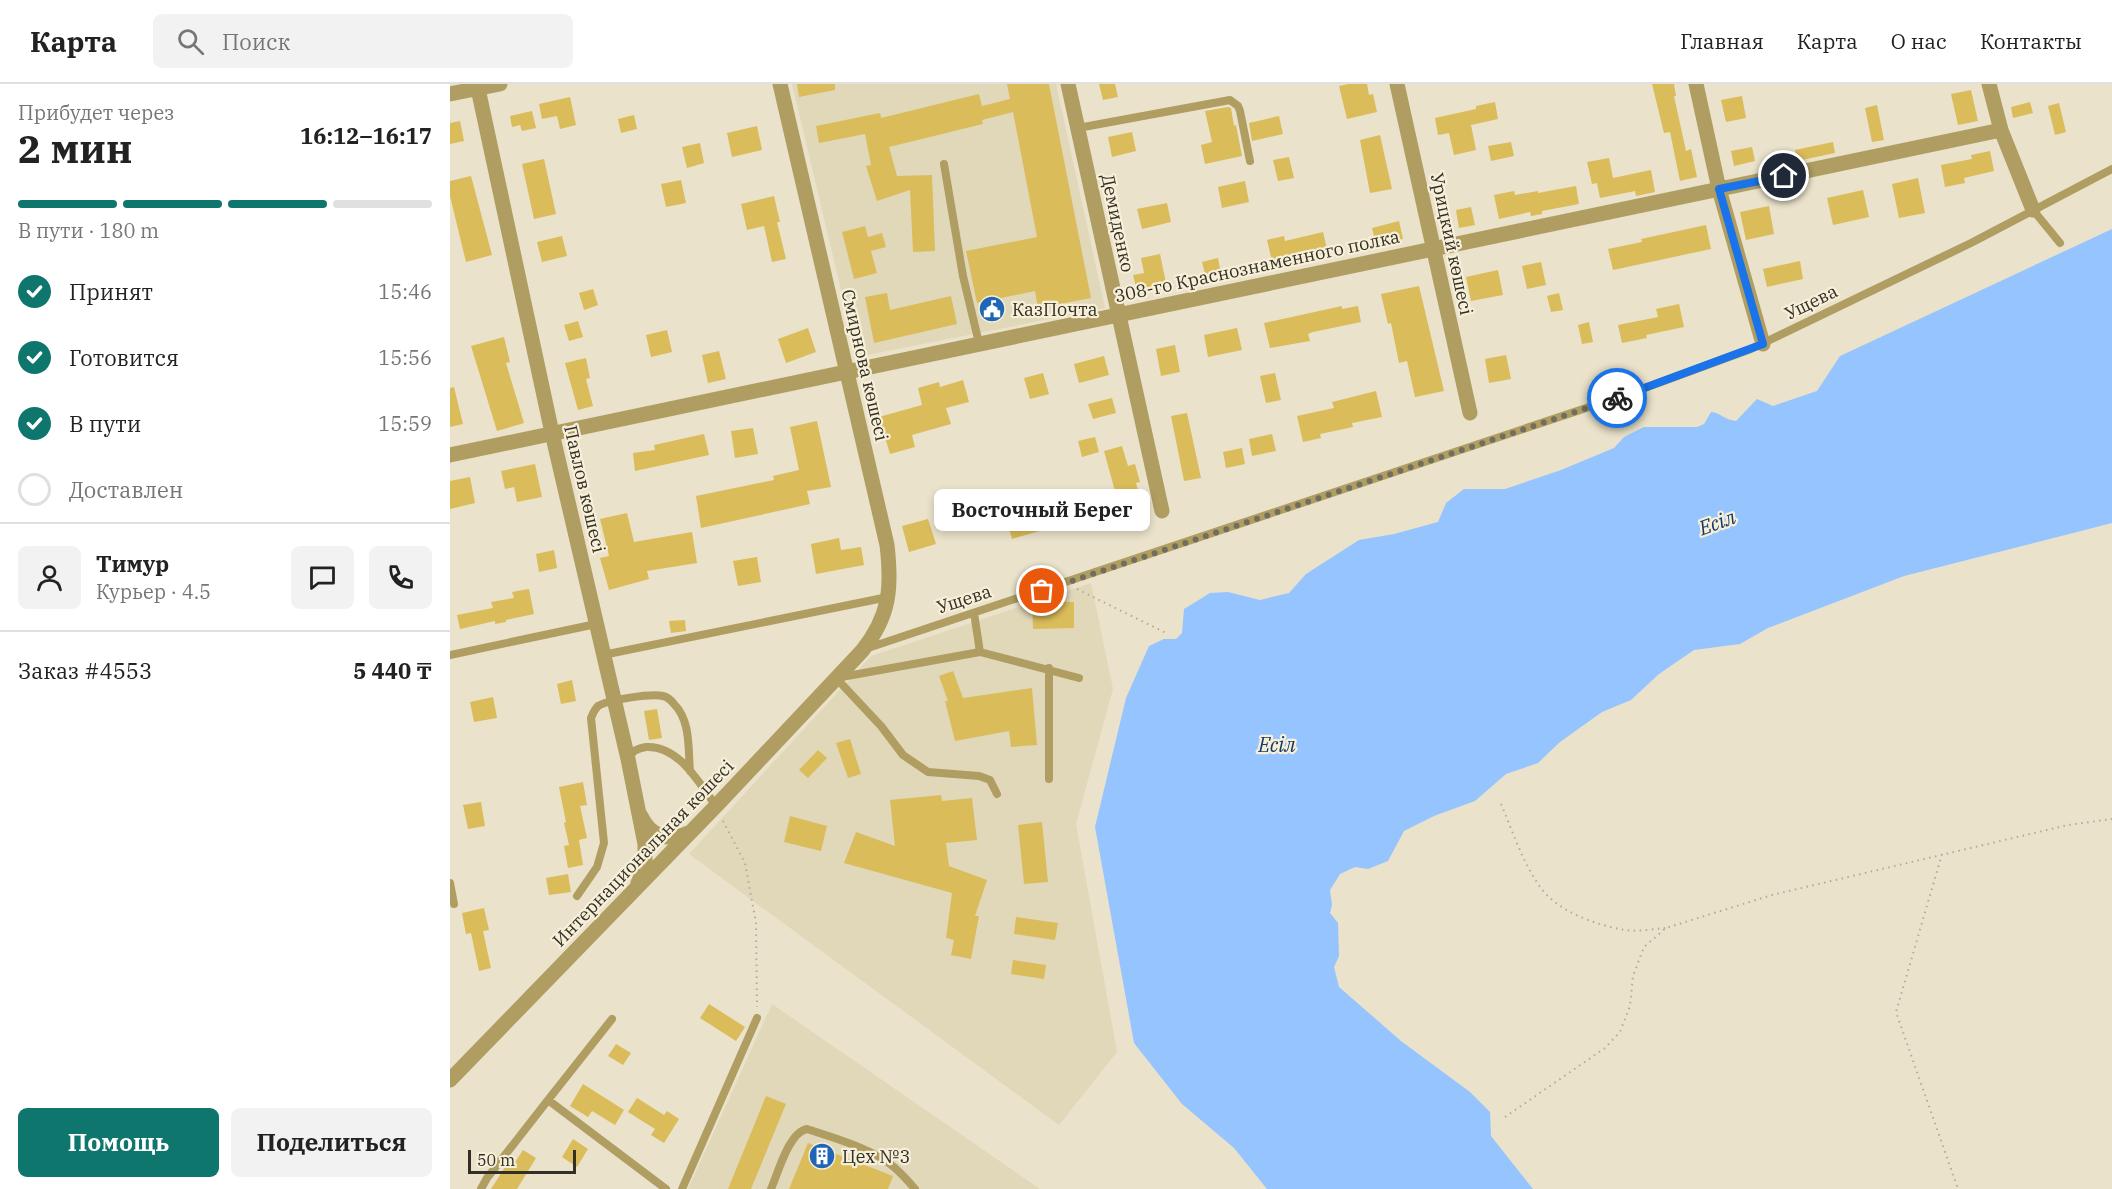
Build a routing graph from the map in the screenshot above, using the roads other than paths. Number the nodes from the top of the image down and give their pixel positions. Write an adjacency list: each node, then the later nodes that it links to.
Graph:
1 (500, 84): 7 (street)
2 (780, 84): 21 (street, Смирнова көшесі)
3 (1068, 84): 9 (street, Демиденко)
4 (1397, 84): 17 (street, Урицкий көшесі)
5 (1696, 84): 14 (street)
6 (1989, 84): 10 (street)
7 (478, 86): 8 (street); 23 (street, Павлов көшесі)
8 (450, 94)
9 (1078, 128): 11 (lane); 18 (street, Демиденко)
10 (2001, 130): 14 (street, 308-го Краснознаменного полка); 15 (street)
11 (1250, 161)
12 (944, 164): 19 (lane)
13 (2112, 169): 15 (lane, Ущева)
14 (1719, 189): 17 (street, 308-го Краснознаменного полка); 20 (street)
15 (2034, 210): 16 (lane); 20 (lane, Ущева)
16 (2060, 243)
17 (1432, 249): 18 (street, 308-го Краснознаменного полка); 22 (street, Урицкий көшесі)
18 (1118, 315): 19 (street, 308-го Краснознаменного полка); 25 (street, Демиденко)
19 (979, 343): 21 (street, 308-го Краснознаменного полка)
20 (1763, 344): 27 (lane, Ущева)
21 (847, 372): 23 (street, 308-го Краснознаменного полка); 26 (street, Смирнова көшесі)
22 (1470, 413)
23 (552, 433): 24 (street, 308-го Краснознаменного полка); 28 (street, Павлов көшесі)
24 (450, 455)
25 (1162, 511)
26 (888, 597): 29 (street, Смирнова көшесі); 32 (lane)
27 (974, 613): 29 (lane, Ущева); 30 (lane)
28 (596, 624): 31 (lane); 32 (street, Павлов көшесі)
29 (862, 651): 34 (street, Интернациональная көшесі)
30 (980, 652): 33 (lane); 34 (lane)
31 (450, 655)
32 (603, 655): 36 (street, Павлов көшесі)
33 (1049, 668): 35 (lane); 39 (lane)
34 (836, 678): 40 (lane); 41 (street, Интернациональная көшесі)
35 (1079, 678)
36 (613, 702): 37 (street, Павлов көшесі); 38 (lane); 45 (lane)
37 (628, 759): 38 (lane); 42 (street, Павлов көшесі)
38 (690, 771): 41 (lane)
39 (1049, 779)
40 (997, 794)
41 (716, 806): 43 (street, Интернациональная көшесі)
42 (638, 808): 43 (street); 46 (street, Павлов көшесі)
43 (690, 832): 46 (street, Интернациональная көшесі)
44 (450, 883): 47 (lane)
45 (577, 896)
46 (627, 898): 50 (street, Интернациональная көшесі)
47 (454, 904)
48 (757, 1018): 54 (lane)
49 (612, 1019): 51 (lane)
50 (450, 1080)
51 (548, 1100): 52 (lane); 53 (lane)
52 (481, 1189)
53 (666, 1189)
54 (682, 1189)
55 (771, 1189): 56 (lane)
56 (915, 1189)

